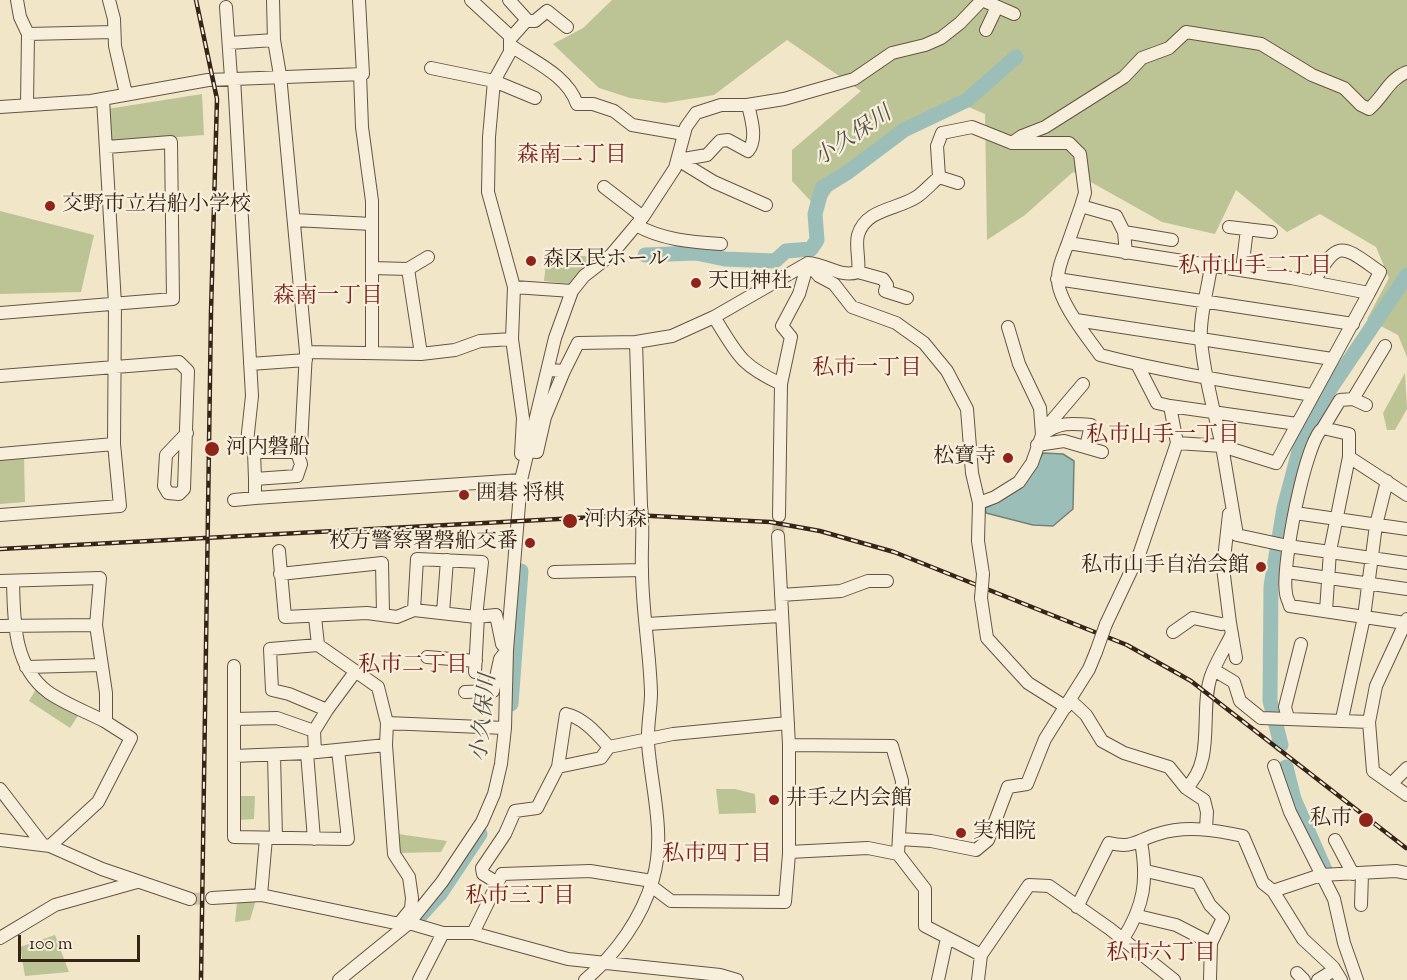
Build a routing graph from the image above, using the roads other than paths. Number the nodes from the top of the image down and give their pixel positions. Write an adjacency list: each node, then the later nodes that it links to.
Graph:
1 (17, 0): 15 (street)
2 (109, 0): 14 (street)
3 (273, 0): 16 (street)
4 (359, 0): 21 (street)
5 (471, 0): 17 (street)
6 (510, 0): 11 (street)
7 (982, 0): 9 (street); 29 (street)
8 (226, 7): 18 (street)
9 (997, 7): 10 (street); 13 (street)
10 (1014, 14)
11 (528, 21): 12 (street); 17 (street)
12 (567, 27)
13 (986, 30)
14 (113, 32): 15 (street); 25 (street)
15 (28, 34): 28 (street)
16 (274, 40): 18 (street); 22 (street)
17 (510, 42): 24 (street); 31 (street)
18 (229, 43): 23 (street)
19 (431, 68): 24 (street)
20 (1407, 72): 32 (street)
21 (360, 74): 22 (street); 42 (street)
22 (280, 75): 23 (street); 40 (street)
23 (232, 78): 25 (street); 79 (street)
24 (494, 81): 26 (street); 60 (street)
25 (126, 94): 27 (street)
26 (535, 98)
27 (103, 99): 28 (street); 33 (street)
28 (27, 105): 30 (street)
29 (748, 105): 31 (street); 34 (street)
30 (0, 107)
31 (684, 134): 34 (street)
32 (1012, 143): 35 (street); 39 (street)
33 (107, 147): 65 (street); 65 (street)
34 (678, 160): 38 (street); 41 (street)
35 (939, 177): 36 (street); 57 (street)
36 (958, 183)
37 (604, 187): 41 (street)
38 (766, 205)
39 (1081, 206): 45 (street); 48 (street)
40 (294, 220): 42 (street); 77 (street)
41 (639, 221): 49 (street); 61 (street)
42 (372, 224): 54 (street)
43 (1230, 227): 44 (street)
44 (1248, 229): 46 (street); 56 (street)
45 (1124, 232): 47 (street); 50 (street)
46 (1271, 232)
47 (1172, 240)
48 (1068, 243): 50 (street); 58 (street)
49 (721, 244)
50 (1126, 253): 53 (street)
51 (428, 257): 55 (street)
52 (808, 263): 57 (street); 67 (street); 86 (street); 115 (street)
53 (1211, 266): 56 (street); 64 (street)
54 (372, 268): 55 (street); 75 (street)
55 (408, 269): 76 (street)
56 (1242, 270): 59 (street)
57 (858, 272): 63 (street)
58 (1057, 279): 64 (street); 68 (street)
59 (1314, 282): 62 (street); 62 (street)
60 (514, 287): 61 (street); 71 (street)
61 (572, 291): 82 (street)
62 (1369, 294): 69 (street)
63 (907, 298)
64 (1206, 301): 69 (street); 72 (street)
65 (115, 304): 66 (street); 81 (street)
66 (0, 313)
67 (714, 317): 73 (street); 86 (street)
68 (1076, 320): 72 (street); 80 (street)
69 (1353, 324): 78 (street)
70 (1008, 327): 96 (street)
71 (512, 339): 76 (street); 107 (street)
72 (1201, 339): 78 (street); 85 (street)
73 (636, 342): 83 (street); 129 (street)
74 (1385, 346): 89 (street)
75 (372, 352): 76 (street); 77 (street)
76 (421, 354)
77 (306, 356): 79 (street); 103 (street)
78 (1332, 359): 88 (street)
79 (250, 364): 102 (street)
80 (1137, 364): 85 (street); 91 (street)
81 (113, 367): 84 (street); 95 (street); 98 (street)
82 (549, 370): 83 (street); 101 (street)
83 (564, 371): 101 (street)
84 (0, 376)
85 (1209, 378): 88 (street); 92 (street)
86 (782, 384): 118 (street)
87 (1083, 384): 96 (street)
88 (1311, 395): 93 (street)
89 (1353, 399): 90 (street); 94 (street)
90 (1366, 405)
91 (1170, 406): 92 (street); 97 (street)
92 (1214, 411): 93 (street); 99 (street)
93 (1296, 424): 99 (street)
94 (1323, 428): 106 (street); 116 (street)
95 (187, 433)
96 (1040, 438): 100 (street); 100 (street); 115 (street)
97 (1177, 443): 99 (street); 165 (street, bridge)
98 (114, 444): 105 (street); 117 (street)
99 (1222, 446): 114 (street)
100 (1086, 447): 104 (street)
101 (527, 451): 107 (street)
102 (254, 452): 103 (street); 108 (street)
103 (297, 452): 108 (street)
104 (1102, 452)
105 (0, 454)
106 (1349, 457): 110 (street); 119 (street)
107 (524, 467): 109 (street)
108 (255, 479): 112 (street)
109 (521, 480): 112 (street); 156 (street)
110 (1387, 481): 111 (street); 120 (street)
111 (1407, 495)
112 (255, 498): 113 (street)
113 (234, 500)
114 (1230, 502): 123 (street); 152 (street)
115 (979, 503): 165 (street, bridge)
116 (1295, 513): 119 (street); 123 (street)
117 (0, 515)
118 (779, 516)
119 (1336, 519): 120 (street); 125 (street)
120 (1376, 525): 121 (street); 126 (street)
121 (1407, 529)
122 (778, 536): 138 (street)
123 (1288, 546): 125 (street); 131 (street)
124 (279, 551): 132 (street)
125 (1330, 551): 126 (street); 133 (street)
126 (1372, 558): 128 (street); 136 (street)
127 (447, 560): 139 (street); 142 (street); 145 (street)
128 (1407, 563)
129 (642, 570): 130 (street); 148 (street)
130 (554, 572)
131 (1287, 572): 133 (street); 140 (street)
132 (280, 574): 141 (street); 144 (street)
133 (1328, 580): 136 (street); 140 (street)
134 (6, 581): 149 (street); 151 (street)
135 (887, 581): 138 (street)
136 (1368, 584): 137 (street); 146 (street)
137 (1407, 589)
138 (781, 595): 143 (street)
139 (414, 610): 141 (street); 142 (street)
140 (1326, 611): 146 (street)
141 (383, 613): 144 (street)
142 (443, 613): 145 (street)
143 (780, 616): 148 (street); 173 (street)
144 (315, 617): 155 (street)
145 (477, 617): 156 (street); 164 (street)
146 (1364, 617): 147 (street); 169 (street)
147 (1406, 621): 171 (street)
148 (647, 624): 176 (street)
149 (96, 625): 151 (street); 159 (street)
150 (0, 626): 151 (street)
151 (14, 626): 161 (street)
152 (1231, 628): 153 (street); 158 (street); 162 (street)
153 (1173, 632)
154 (1301, 644): 167 (street)
155 (318, 645): 163 (street); 166 (street)
156 (507, 650): 164 (street); 174 (street)
157 (427, 657): 164 (street)
158 (1236, 658)
159 (101, 665): 161 (street); 170 (street)
160 (234, 666): 168 (street)
161 (26, 667): 170 (street)
162 (1214, 670): 167 (street); 189 (street)
163 (354, 672): 166 (street); 172 (street)
164 (473, 680)
165 (1068, 704): 189 (street); 194 (street)
166 (327, 710): 175 (street)
167 (1287, 718): 169 (street)
168 (234, 719): 175 (street); 183 (street)
169 (1342, 719): 171 (street)
170 (106, 722): 198 (street)
171 (1369, 722): 187 (street)
172 (387, 723): 174 (street); 177 (street)
173 (788, 723): 176 (street); 178 (street)
174 (505, 728): 215 (street)
175 (314, 731): 181 (street)
176 (648, 741): 179 (street); 207 (street)
177 (386, 744): 180 (street); 215 (street)
178 (789, 745): 194 (street); 199 (street)
179 (609, 747): 185 (street); 185 (street)
180 (338, 750): 181 (street); 193 (street)
181 (311, 753): 182 (street); 193 (street)
182 (274, 755): 183 (street); 192 (street)
183 (234, 756): 192 (street)
184 (1274, 766): 204 (street)
185 (558, 767): 206 (street)
186 (1407, 768): 187 (street)
187 (1391, 784): 190 (street)
188 (0, 789): 198 (street)
189 (1185, 789): 191 (street)
190 (1407, 795)
191 (1206, 828): 197 (street); 208 (street)
192 (271, 838): 193 (street); 209 (street)
193 (314, 839)
194 (900, 839): 200 (street)
195 (0, 840): 198 (street)
196 (1335, 840): 203 (street)
197 (1142, 842): 201 (street); 213 (street)
198 (47, 845): 205 (street)
199 (789, 852): 200 (street); 207 (street)
200 (898, 854): 219 (street)
201 (1146, 871): 214 (street); 221 (street)
202 (1407, 873): 203 (street)
203 (1357, 874): 204 (street); 212 (street)
204 (1325, 875): 208 (street); 234 (street)
205 (137, 882): 211 (street); 218 (street)
206 (496, 882): 207 (street); 217 (street)
207 (651, 883): 223 (street)
208 (1273, 891): 224 (street)
209 (261, 896): 210 (street); 215 (street)
210 (212, 898)
211 (190, 899)
212 (1361, 905)
213 (1077, 907): 220 (street); 222 (street)
214 (1138, 916): 220 (street); 221 (street)
215 (404, 923): 216 (street); 225 (street)
216 (443, 933): 217 (street); 226 (street)
217 (473, 933): 223 (street)
218 (0, 938)
219 (947, 938): 222 (street); 229 (street)
220 (1123, 939): 231 (street)
221 (1211, 943): 232 (street)
222 (981, 955): 230 (street)
223 (604, 964): 227 (street); 228 (street)
224 (1338, 975): 233 (street)
225 (339, 980)
226 (419, 980)
227 (585, 980)
228 (737, 980)
229 (938, 980)
230 (978, 980)
231 (1174, 980)
232 (1210, 980)
233 (1318, 980)
234 (1357, 980)

